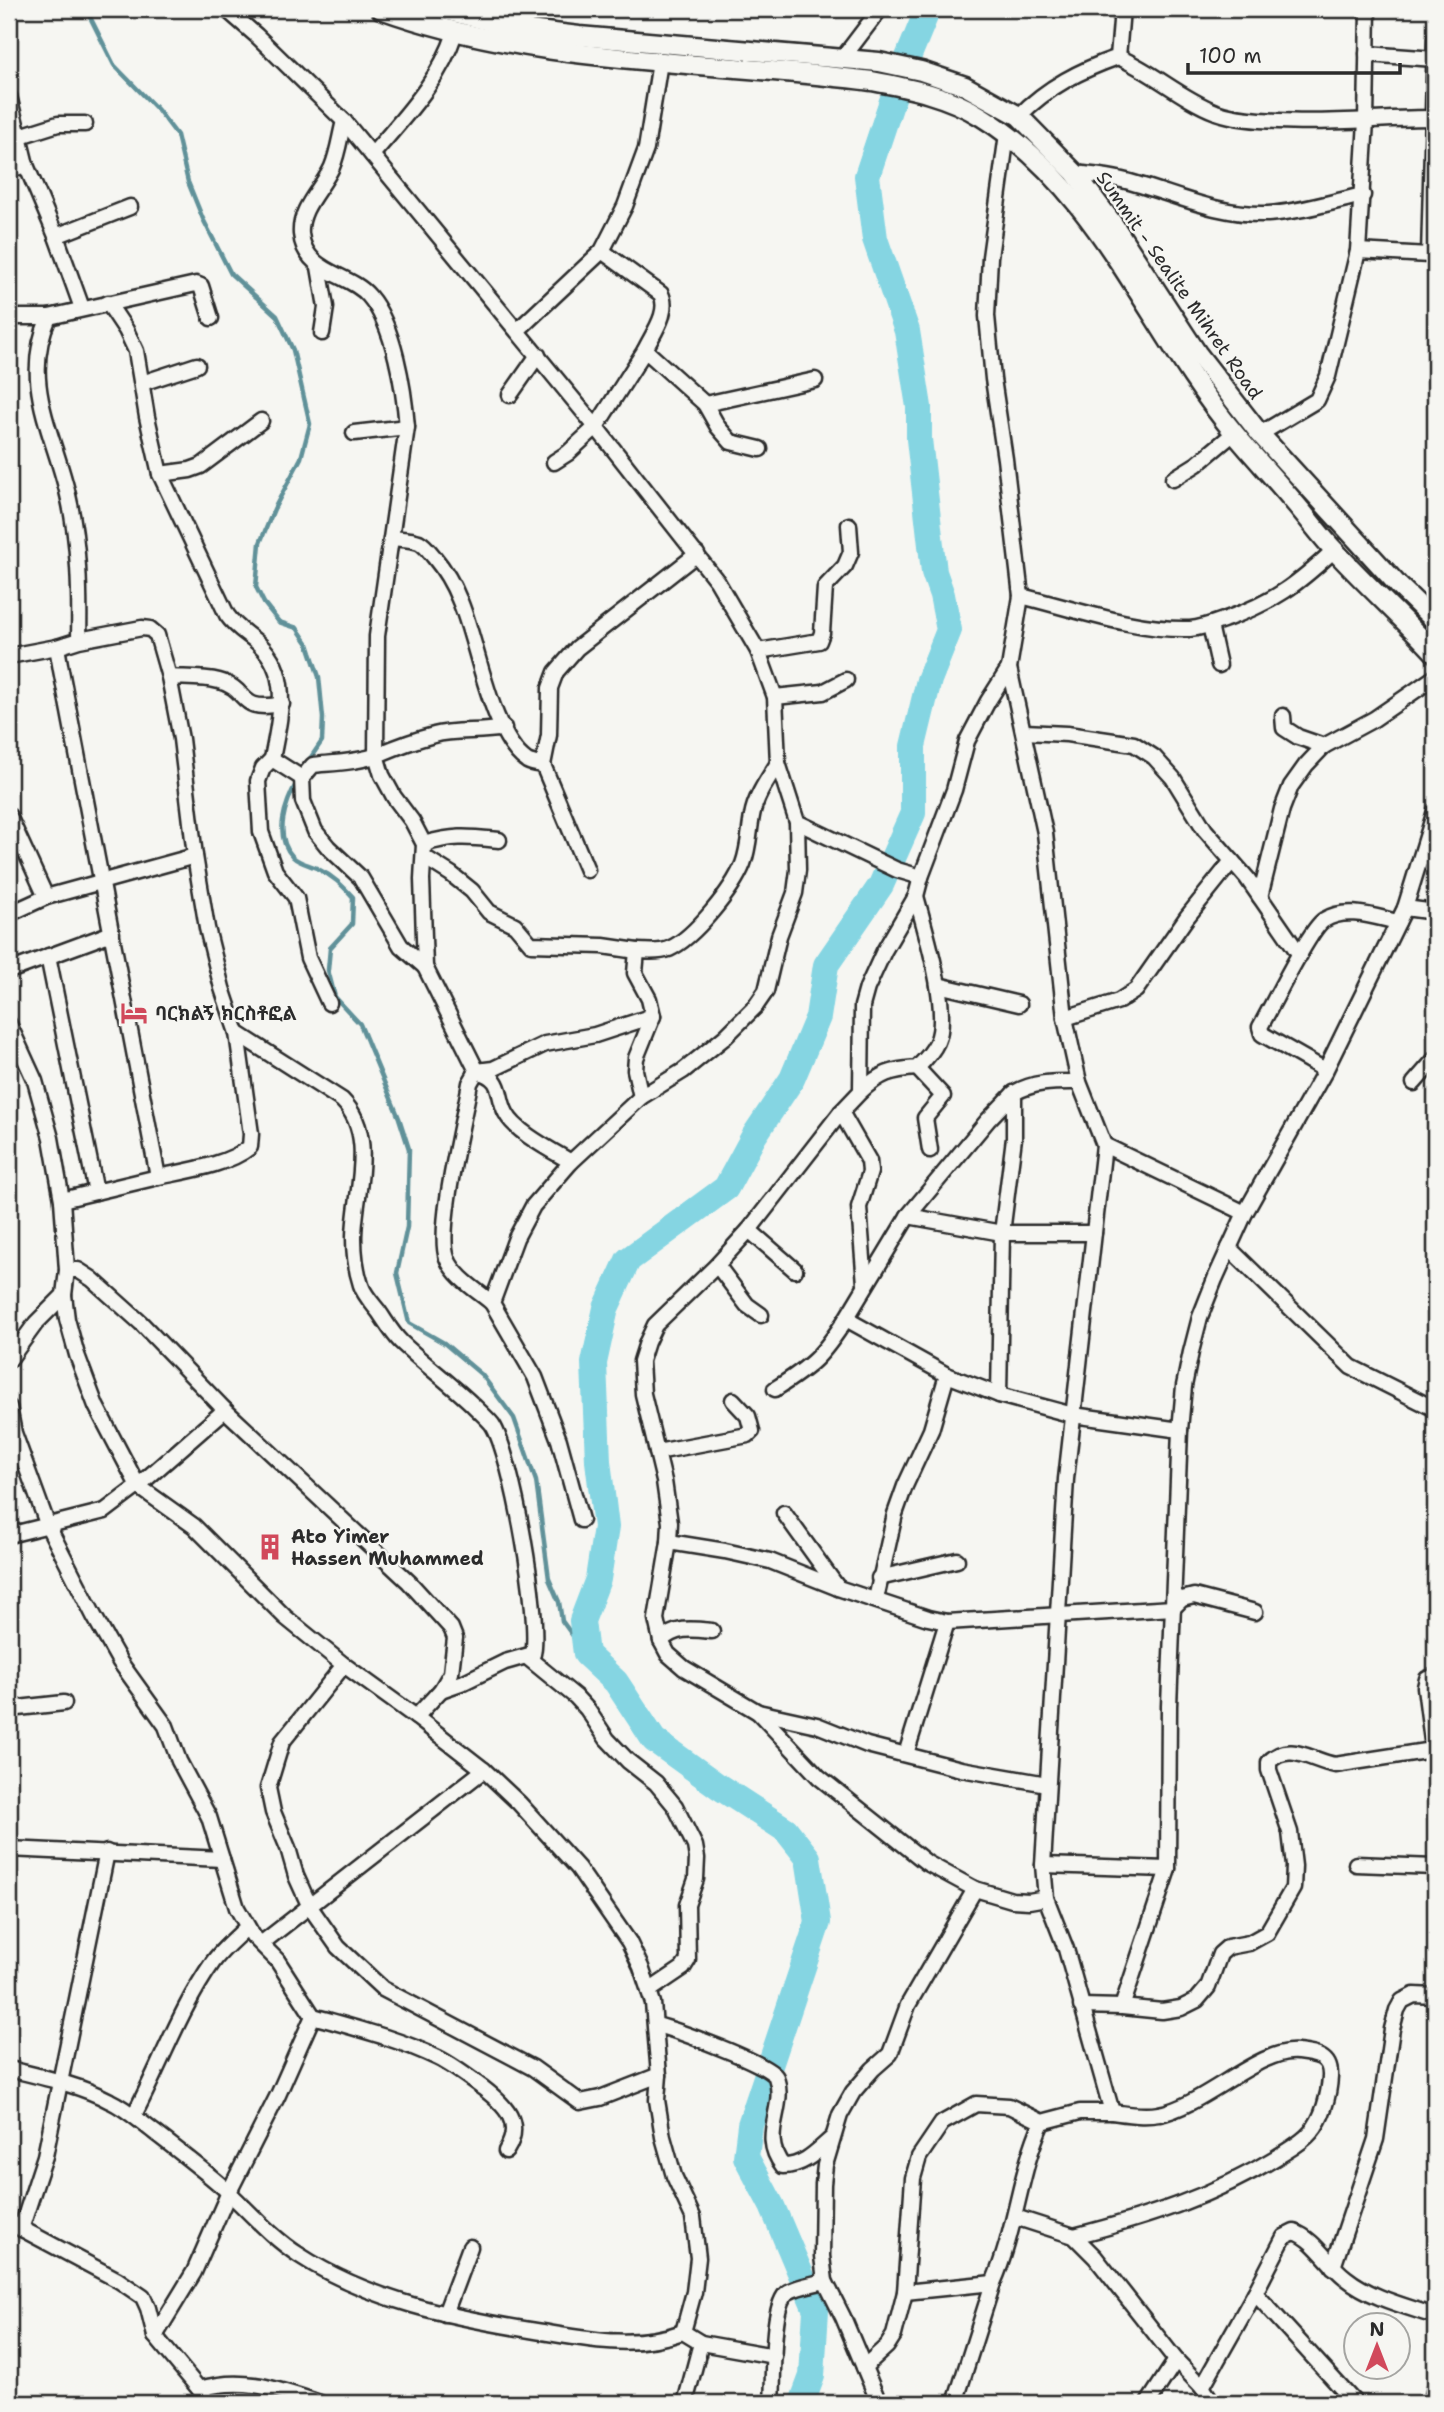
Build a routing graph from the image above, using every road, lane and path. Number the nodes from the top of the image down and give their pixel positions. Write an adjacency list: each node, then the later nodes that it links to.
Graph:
1 (226, 9): 17 (street)
2 (381, 9): 7 (main road)
3 (443, 9): 12 (main road, Summit - Sealite Mihret Road)
4 (880, 9): 12 (street)
5 (1122, 9): 10 (street)
6 (1368, 9): 9 (street)
7 (456, 33): 13 (main road); 22 (street)
8 (1435, 38): 11 (street)
9 (1367, 54): 11 (street); 18 (street)
10 (1118, 57): 15 (street); 18 (street)
11 (1435, 58): 16 (street)
12 (842, 60): 15 (main road, Summit - Sealite Mihret Road)
13 (660, 62): 20 (main road); 30 (street)
14 (9, 96): 21 (street)
15 (1019, 116): 25 (main road, Summit - Sealite Mihret Road)
16 (1433, 118): 18 (street); 26 (street)
17 (344, 121): 22 (street); 33 (street)
18 (1366, 121): 27 (street)
19 (85, 124): 21 (street)
20 (1007, 134): 52 (main road); 63 (street)
21 (20, 136): 23 (street)
22 (372, 155): 39 (street)
23 (26, 165): 24 (street); 29 (street)
24 (9, 170)
25 (1074, 173): 27 (street); 53 (main road, Summit - Sealite Mihret Road)
26 (1433, 186): 32 (street)
27 (1363, 195): 31 (street)
28 (130, 207): 29 (street)
29 (56, 236): 35 (street)
30 (602, 251): 39 (street); 41 (street)
31 (1358, 251): 32 (street); 53 (street)
32 (1432, 256)
33 (319, 267): 40 (street); 49 (street)
34 (108, 303): 35 (street); 38 (street); 45 (street)
35 (82, 308): 37 (street)
36 (9, 317): 37 (street)
37 (49, 317): 67 (street)
38 (211, 318)
39 (518, 330): 42 (street)
40 (322, 333)
41 (645, 349): 47 (street); 50 (street)
42 (538, 355): 46 (street); 50 (street)
43 (197, 365): 45 (street)
44 (815, 380): 47 (street)
45 (142, 383): 56 (street)
46 (510, 395)
47 (705, 404): 54 (street)
48 (261, 421): 56 (street)
49 (407, 427): 51 (street); 59 (street)
50 (596, 427): 55 (street); 61 (street)
51 (354, 433)
52 (1234, 433): 57 (street); 60 (main road)
53 (1260, 434): 62 (main road, Summit - Sealite Mihret Road)
54 (760, 449)
55 (554, 462)
56 (160, 474): 78 (street)
57 (1173, 479)
58 (849, 525): 69 (street)
59 (392, 538): 80 (street); 83 (street)
60 (1334, 550): 64 (main road); 66 (street)
61 (697, 554): 69 (street); 86 (street)
62 (1398, 585): 64 (main road); 65 (main road, Summit - Sealite Mihret Road)
63 (1021, 596): 66 (street); 73 (street)
64 (1383, 599): 70 (main road)
65 (1435, 620)
66 (1210, 625): 72 (street)
67 (79, 640): 68 (street); 74 (street)
68 (57, 647): 71 (street); 97 (street)
69 (758, 651): 77 (street)
70 (1435, 653)
71 (9, 656)
72 (1219, 666)
73 (1009, 668): 81 (street); 96 (street)
74 (169, 677): 78 (street); 93 (street)
75 (846, 680): 77 (street)
76 (1434, 680): 82 (street)
77 (775, 697): 85 (street)
78 (282, 704): 84 (street)
79 (1283, 716): 82 (street)
80 (504, 728): 83 (street); 86 (street)
81 (1024, 733): 94 (street); 115 (street)
82 (1324, 746): 100 (street)
83 (376, 755): 87 (street); 92 (street)
84 (272, 760): 87 (street); 112 (street)
85 (778, 762): 90 (street); 106 (street)
86 (543, 765): 95 (street)
87 (302, 778): 109 (street)
88 (1435, 811): 101 (street)
89 (9, 816): 99 (street)
90 (797, 822): 96 (street); 126 (street)
91 (499, 840): 92 (street)
92 (424, 850): 106 (street); 109 (street)
93 (195, 856): 97 (street); 117 (street)
94 (1232, 861): 100 (street); 115 (street)
95 (587, 870)
96 (920, 877): 98 (street)
97 (100, 880): 99 (street); 105 (street)
98 (916, 896): 111 (street); 124 (street)
99 (46, 897): 103 (street)
100 (1260, 898): 107 (street)
101 (1405, 908): 102 (street); 104 (street)
102 (1435, 912)
103 (9, 914)
104 (1398, 922): 107 (street); 120 (street)
105 (112, 933): 108 (street); 131 (street)
106 (637, 951): 114 (street)
107 (1300, 955): 120 (street)
108 (48, 956): 110 (street); 132 (street)
109 (425, 967): 121 (street)
110 (9, 971)
111 (938, 985): 113 (street); 119 (street)
112 (329, 1003)
113 (1019, 1004)
114 (653, 1016): 121 (street); 126 (street)
115 (1065, 1018): 122 (street)
116 (9, 1024): 133 (street)
117 (236, 1033): 131 (street); 177 (street)
118 (1435, 1059): 123 (street)
119 (917, 1068): 124 (street); 129 (street)
120 (1325, 1070): 134 (street)
121 (477, 1071): 130 (street); 145 (street)
122 (1079, 1082): 125 (street); 128 (street)
123 (1414, 1083)
124 (861, 1091): 127 (street)
125 (1014, 1093): 135 (street); 137 (street)
126 (641, 1097): 130 (street)
127 (841, 1112): 136 (street); 143 (street)
128 (1104, 1145): 134 (street); 138 (street)
129 (930, 1150)
130 (571, 1162): 145 (street)
131 (158, 1177): 132 (street)
132 (96, 1192): 133 (street)
133 (62, 1200): 141 (street)
134 (1245, 1213): 139 (street)
135 (908, 1216): 137 (street); 143 (street)
136 (749, 1230): 140 (street); 142 (street)
137 (1002, 1233): 138 (street); 151 (street)
138 (1094, 1233): 156 (street)
139 (1229, 1248): 154 (street); 157 (street)
140 (717, 1265): 146 (street); 159 (street)
141 (67, 1270): 144 (street); 155 (street)
142 (795, 1270)
143 (865, 1284): 147 (street)
144 (64, 1295): 148 (street); 161 (street)
145 (492, 1303): 163 (street)
146 (761, 1315)
147 (846, 1318): 149 (street); 150 (street)
148 (9, 1360)
149 (947, 1375): 151 (street); 168 (street)
150 (775, 1389)
151 (999, 1395): 156 (street)
152 (733, 1400): 159 (street)
153 (9, 1408): 158 (street)
154 (1435, 1409)
155 (225, 1410): 161 (street); 180 (street)
156 (1073, 1415): 157 (street); 173 (street)
157 (1180, 1430): 171 (street)
158 (14, 1433): 160 (street); 164 (street)
159 (657, 1452): 166 (street)
160 (9, 1468)
161 (138, 1486): 164 (street); 178 (street)
162 (784, 1513): 169 (street)
163 (580, 1520)
164 (48, 1526): 165 (street); 191 (street)
165 (9, 1535)
166 (669, 1542): 169 (street); 176 (street)
167 (957, 1560): 168 (street)
168 (879, 1578): 170 (street)
169 (838, 1588): 170 (street)
170 (876, 1600): 174 (street)
171 (1173, 1608): 172 (street); 173 (street); 195 (street)
172 (1255, 1612)
173 (1059, 1615): 174 (street); 188 (street)
174 (947, 1622): 185 (street)
175 (712, 1631): 176 (street)
176 (661, 1641): 183 (street)
177 (527, 1657): 180 (street); 201 (street)
178 (344, 1665): 184 (street); 198 (street)
179 (1435, 1676): 186 (street)
180 (441, 1690): 184 (street)
181 (64, 1703): 182 (street)
182 (9, 1709)
183 (758, 1712): 185 (street); 196 (street)
184 (416, 1717): 187 (street)
185 (906, 1754): 188 (street)
186 (1433, 1757): 204 (street)
187 (484, 1770): 198 (street); 201 (street)
188 (1047, 1784): 193 (street)
189 (9, 1849): 190 (street)
190 (107, 1852): 191 (street); 209 (street)
191 (222, 1859): 199 (street)
192 (1356, 1864): 194 (street)
193 (1044, 1865): 195 (street); 197 (street)
194 (1435, 1867)
195 (1168, 1869): 204 (street)
196 (975, 1889): 197 (street); 213 (street)
197 (1046, 1898): 203 (street)
198 (310, 1907): 200 (street); 208 (street)
199 (247, 1927): 200 (street); 211 (street)
200 (262, 1943): 205 (street)
201 (649, 1991): 206 (street)
202 (1435, 1996): 220 (street)
203 (1081, 2006): 204 (street); 210 (street)
204 (1122, 2007)
205 (313, 2016): 214 (street); 215 (street)
206 (656, 2025): 208 (street); 213 (street)
207 (9, 2069): 209 (street)
208 (659, 2075): 227 (street)
209 (60, 2082): 211 (street); 217 (street)
210 (1111, 2112): 212 (street); 218 (street)
211 (134, 2115): 215 (street)
212 (1042, 2122): 216 (street); 223 (street)
213 (832, 2138): 221 (street)
214 (506, 2151)
215 (229, 2192): 225 (street); 228 (street)
216 (1014, 2217): 218 (street); 222 (street)
217 (15, 2225): 228 (street)
218 (1074, 2236): 231 (street)
219 (470, 2247): 225 (street)
220 (1333, 2267): 224 (street); 226 (street)
221 (825, 2281): 230 (street); 232 (street)
222 (993, 2283): 223 (street); 241 (street)
223 (905, 2292): 232 (street)
224 (1255, 2293): 233 (street); 244 (street)
225 (445, 2314): 227 (street)
226 (1435, 2316)
227 (683, 2332): 229 (street)
228 (155, 2336): 235 (street)
229 (701, 2343): 230 (street); 238 (street)
230 (775, 2356): 239 (street)
231 (1175, 2360): 233 (street); 242 (street)
232 (864, 2367): 240 (street)
233 (1202, 2386): 243 (street)
234 (1435, 2387): 245 (street)
235 (199, 2389): 236 (street); 237 (street)
236 (208, 2403)
237 (320, 2403)
238 (685, 2403)
239 (772, 2403)
240 (879, 2403)
241 (955, 2403)
242 (1149, 2403)
243 (1213, 2403)
244 (1355, 2403)
245 (1432, 2403)

